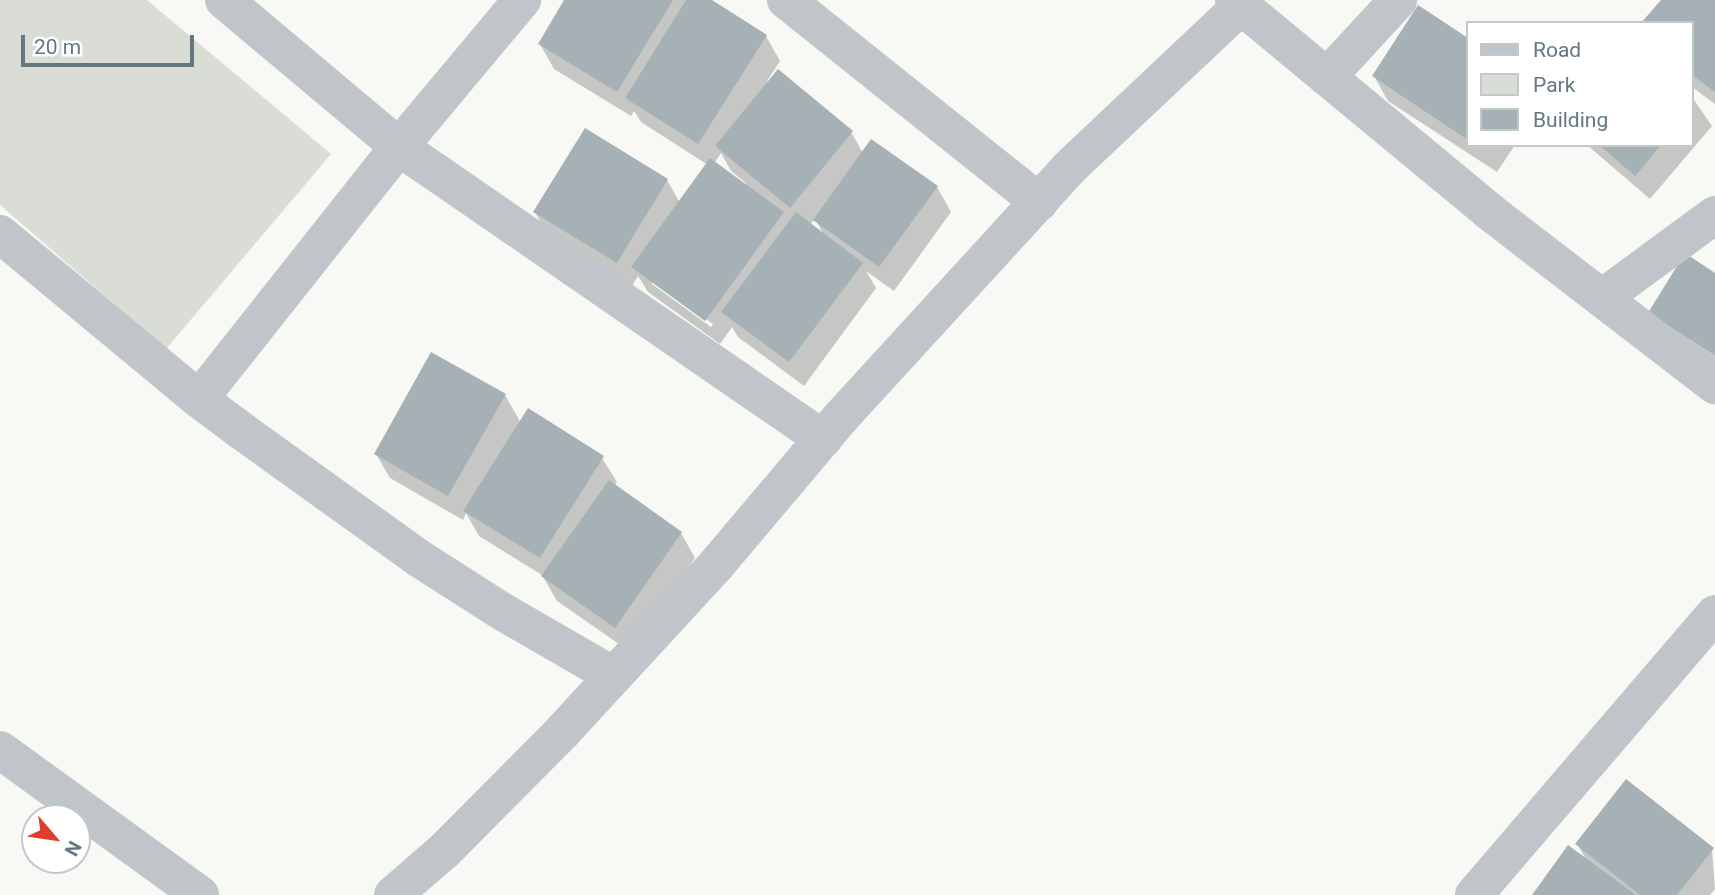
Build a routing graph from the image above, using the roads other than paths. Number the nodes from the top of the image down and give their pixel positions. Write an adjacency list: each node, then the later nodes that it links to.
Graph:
1 (224, 0): 7 (street)
2 (522, 0): 7 (street)
3 (786, 0): 8 (street)
4 (1398, 0): 6 (street)
5 (1237, 3): 6 (street); 8 (street)
6 (1327, 77): 11 (street)
7 (399, 147): 13 (street); 14 (street)
8 (1039, 202): 14 (street)
9 (1715, 215): 11 (street)
10 (0, 234): 13 (street)
11 (1602, 298): 12 (street)
12 (1715, 385)
13 (198, 399): 16 (street)
14 (823, 439): 16 (street)
15 (1715, 614): 20 (street)
16 (614, 676): 19 (street)
17 (0, 750): 18 (street)
18 (200, 895)
19 (393, 895)
20 (1475, 895)

